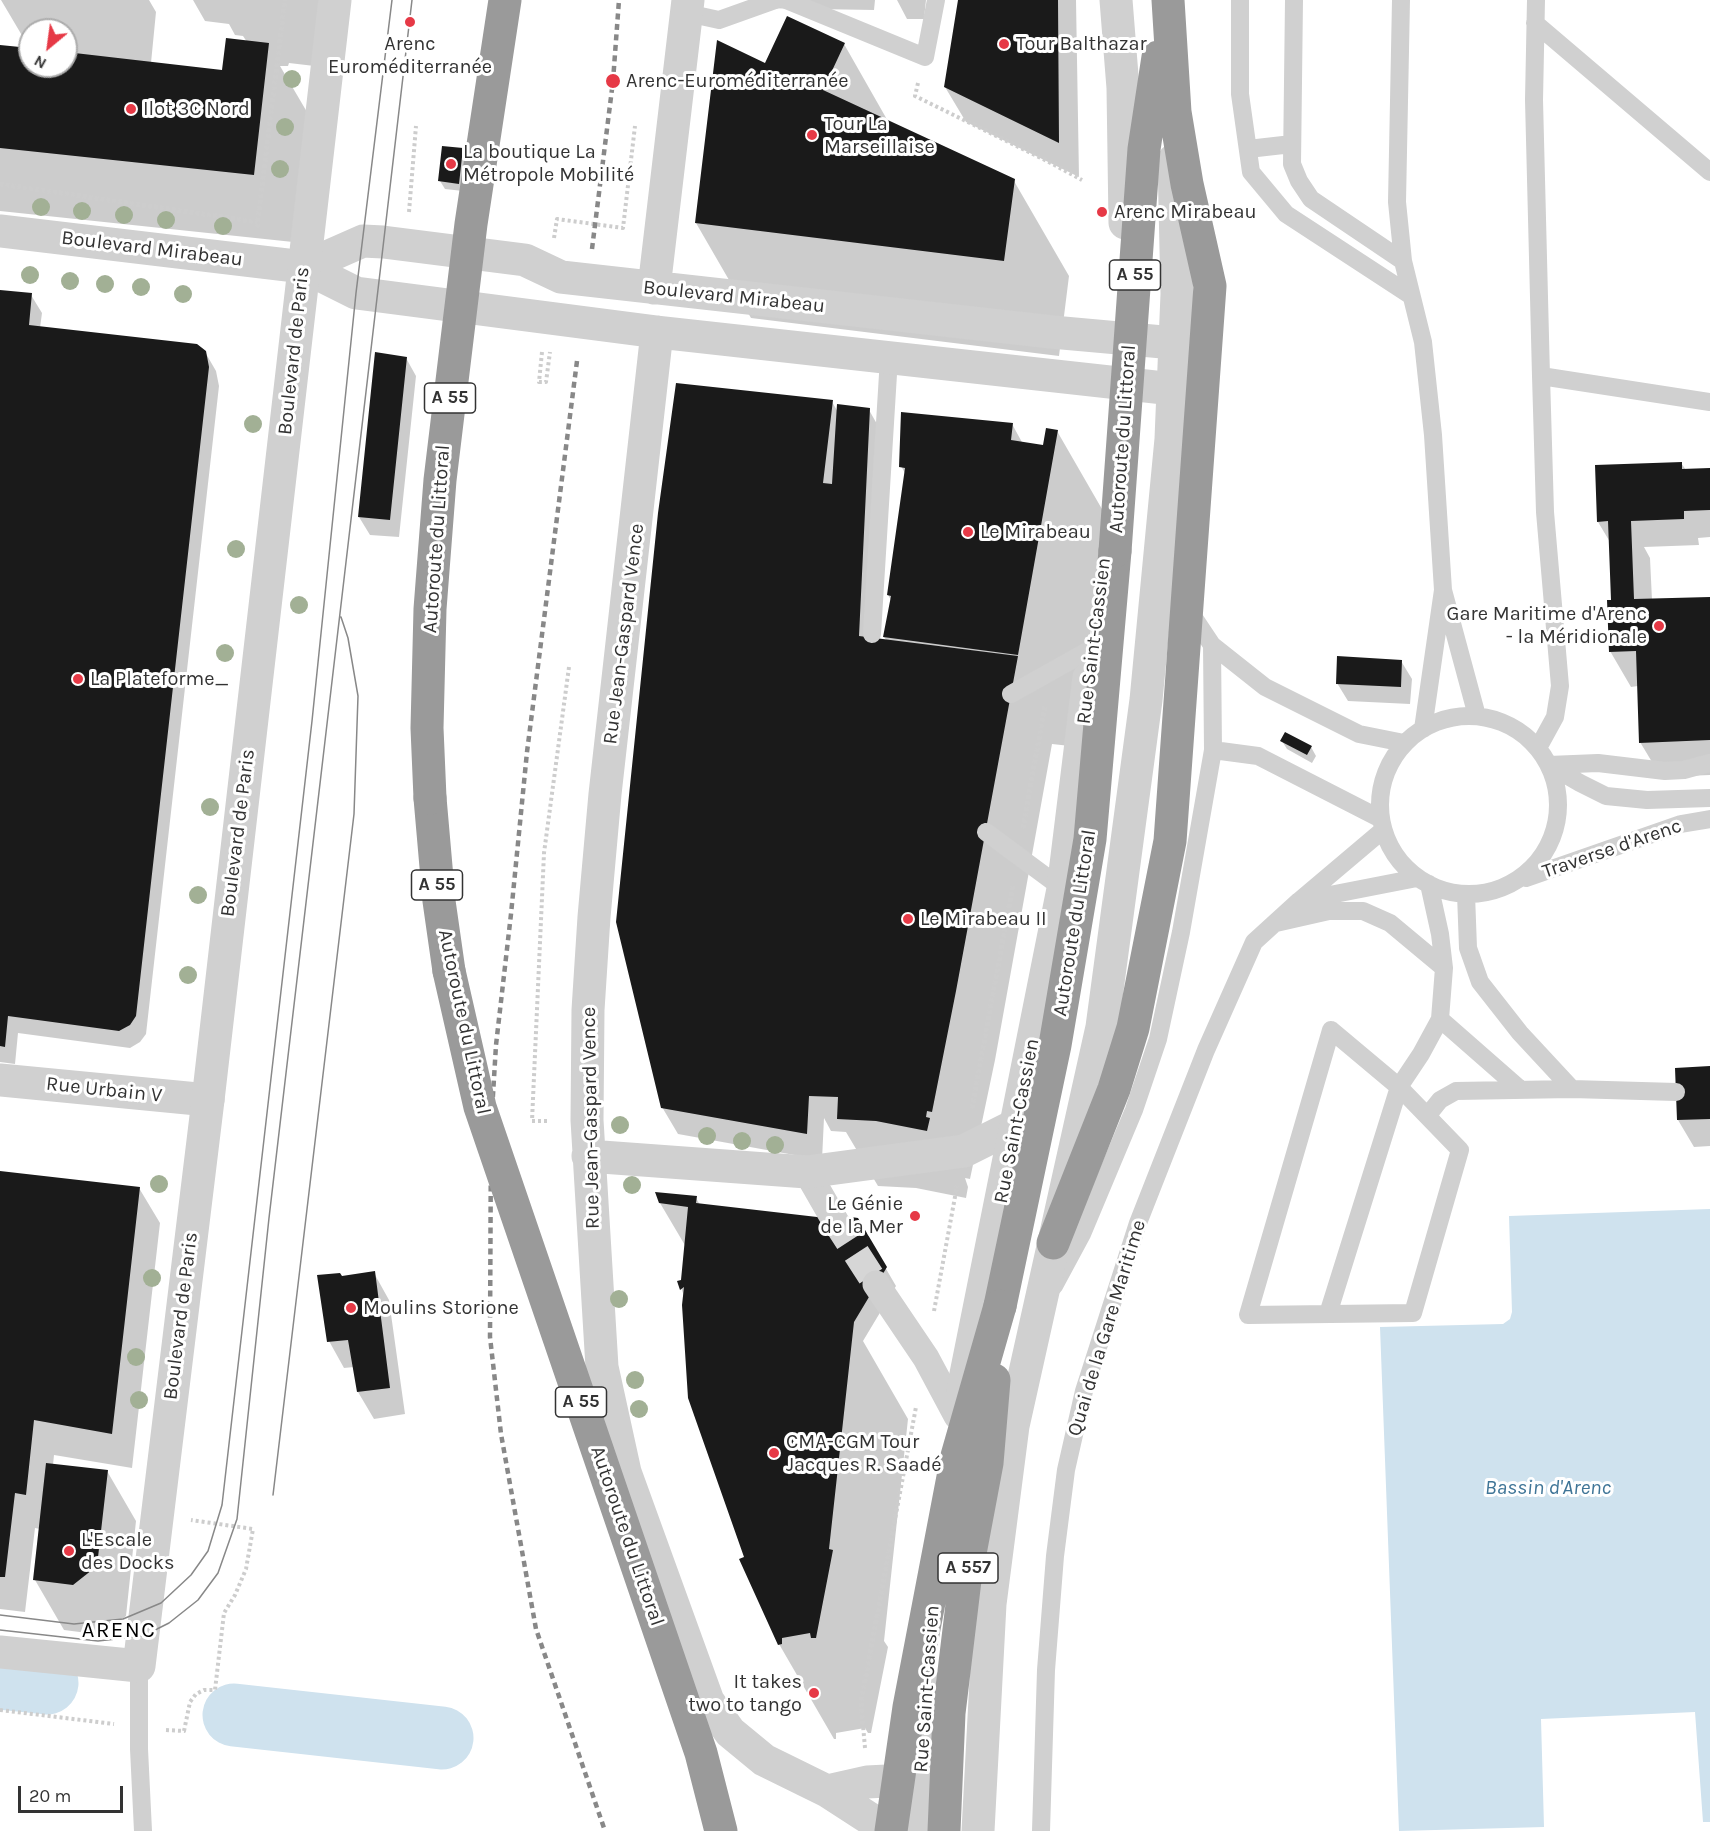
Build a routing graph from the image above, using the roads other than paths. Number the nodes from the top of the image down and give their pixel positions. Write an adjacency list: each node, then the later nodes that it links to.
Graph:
1 (335, 0): 19 (street, Boulevard de Paris)
2 (505, 0): 78 (highway, Autoroute du Littoral / A 55, bridge)
3 (775, 0): 12 (lane)
4 (786, 0): 5 (lane)
5 (936, 0)
6 (1116, 0): 23 (street, Rue Saint-Cassien)
7 (1169, 0): 24 (street); 66 (highway, bridge); 68 (highway, Autoroute du Littoral / A 55, bridge)
8 (1240, 0): 15 (lane)
9 (1294, 0): 14 (lane)
10 (1401, 0): 18 (lane)
11 (1536, 0): 13 (lane)
12 (688, 6): 20 (street)
13 (1535, 23): 16 (lane); 26 (lane)
14 (1292, 144): 15 (lane); 18 (lane)
15 (1248, 149): 21 (lane)
16 (1710, 172)
17 (0, 231): 19 (street, Boulevard Mirabeau)
18 (1403, 261): 21 (lane)
19 (304, 267): 20 (street, Boulevard Mirabeau); 22 (street, Boulevard Mirabeau); 60 (street, Boulevard de Paris)
20 (654, 288): 23 (street, Boulevard Mirabeau)
21 (1410, 295): 31 (lane)
22 (657, 332): 25 (street, Boulevard Mirabeau); 63 (street, Rue Jean-Gaspard Vence)
23 (1118, 338): 24 (street, Boulevard Mirabeau); 27 (street, Rue Saint-Cassien)
24 (1174, 343): 28 (street)
25 (889, 358): 27 (street, Boulevard Mirabeau); 32 (lane)
26 (1541, 376): 29 (lane); 39 (lane)
27 (1115, 384): 28 (street, Boulevard Mirabeau); 34 (street, Rue Saint-Cassien)
28 (1173, 389): 30 (street)
29 (1710, 402)
30 (1160, 568): 33 (lane); 66 (street)
31 (1443, 590): 36 (lane); 37 (lane)
32 (872, 634)
33 (1212, 645): 38 (lane); 40 (lane)
34 (1093, 648): 35 (lane); 49 (street, Rue Saint-Cassien)
35 (1011, 694)
36 (1477, 716): 37 (lane); 39 (lane)
37 (1423, 729): 38 (lane)
38 (1404, 743): 45 (lane)
39 (1538, 748): 42 (lane)
40 (1213, 750): 45 (lane); 70 (lane)
41 (1710, 763): 42 (lane)
42 (1549, 765): 43 (lane, Traverse d'Arenc); 48 (lane)
43 (1710, 798)
44 (1707, 818): 48 (lane, Traverse d'Arenc)
45 (1382, 825): 47 (lane); 51 (lane, Quai de la Gare Maritime)
46 (986, 832): 49 (lane)
47 (1423, 881): 50 (lane); 51 (lane); 53 (lane)
48 (1515, 882): 50 (lane)
49 (1063, 889): 62 (street, Rue Saint-Cassien)
50 (1466, 894): 57 (lane)
51 (1299, 901): 52 (lane, Quai de la Gare Maritime)
52 (1274, 924): 53 (lane); 84 (lane, Quai de la Gare Maritime)
53 (1444, 968): 54 (lane)
54 (1440, 1019): 56 (lane); 58 (lane)
55 (0, 1080): 60 (street, Rue Urbain V)
56 (1399, 1087): 61 (lane); 69 (lane); 69 (lane)
57 (1572, 1089): 58 (lane); 59 (lane)
58 (1521, 1090): 61 (lane)
59 (1676, 1092)
60 (208, 1100): 73 (street, Boulevard de Paris)
61 (1428, 1115): 69 (lane)
62 (1016, 1125): 64 (street); 71 (street, Rue Saint-Cassien)
63 (588, 1156): 64 (street); 76 (street, Rue Jean-Gaspard Vence)
64 (807, 1172): 65 (street)
65 (834, 1219)
66 (1053, 1242): 70 (street)
67 (876, 1284): 71 (street)
68 (1000, 1306): 79 (highway, Autoroute du Littoral / A 55, bridge); 82 (highway, A 557, bridge)
69 (1328, 1314)
70 (1036, 1320): 74 (street)
71 (957, 1416): 75 (street, Rue Saint-Cassien)
72 (0, 1652): 73 (street)
73 (139, 1666): 77 (lane)
74 (982, 1778): 75 (street); 83 (street)
75 (921, 1779): 76 (street); 81 (street, Rue Saint-Cassien)
76 (828, 1791): 80 (street, Rue Jean-Gaspard Vence)
77 (143, 1831)
78 (721, 1831)
79 (891, 1831)
80 (912, 1831)
81 (918, 1831)
82 (944, 1831)
83 (978, 1831)
84 (1041, 1831)

